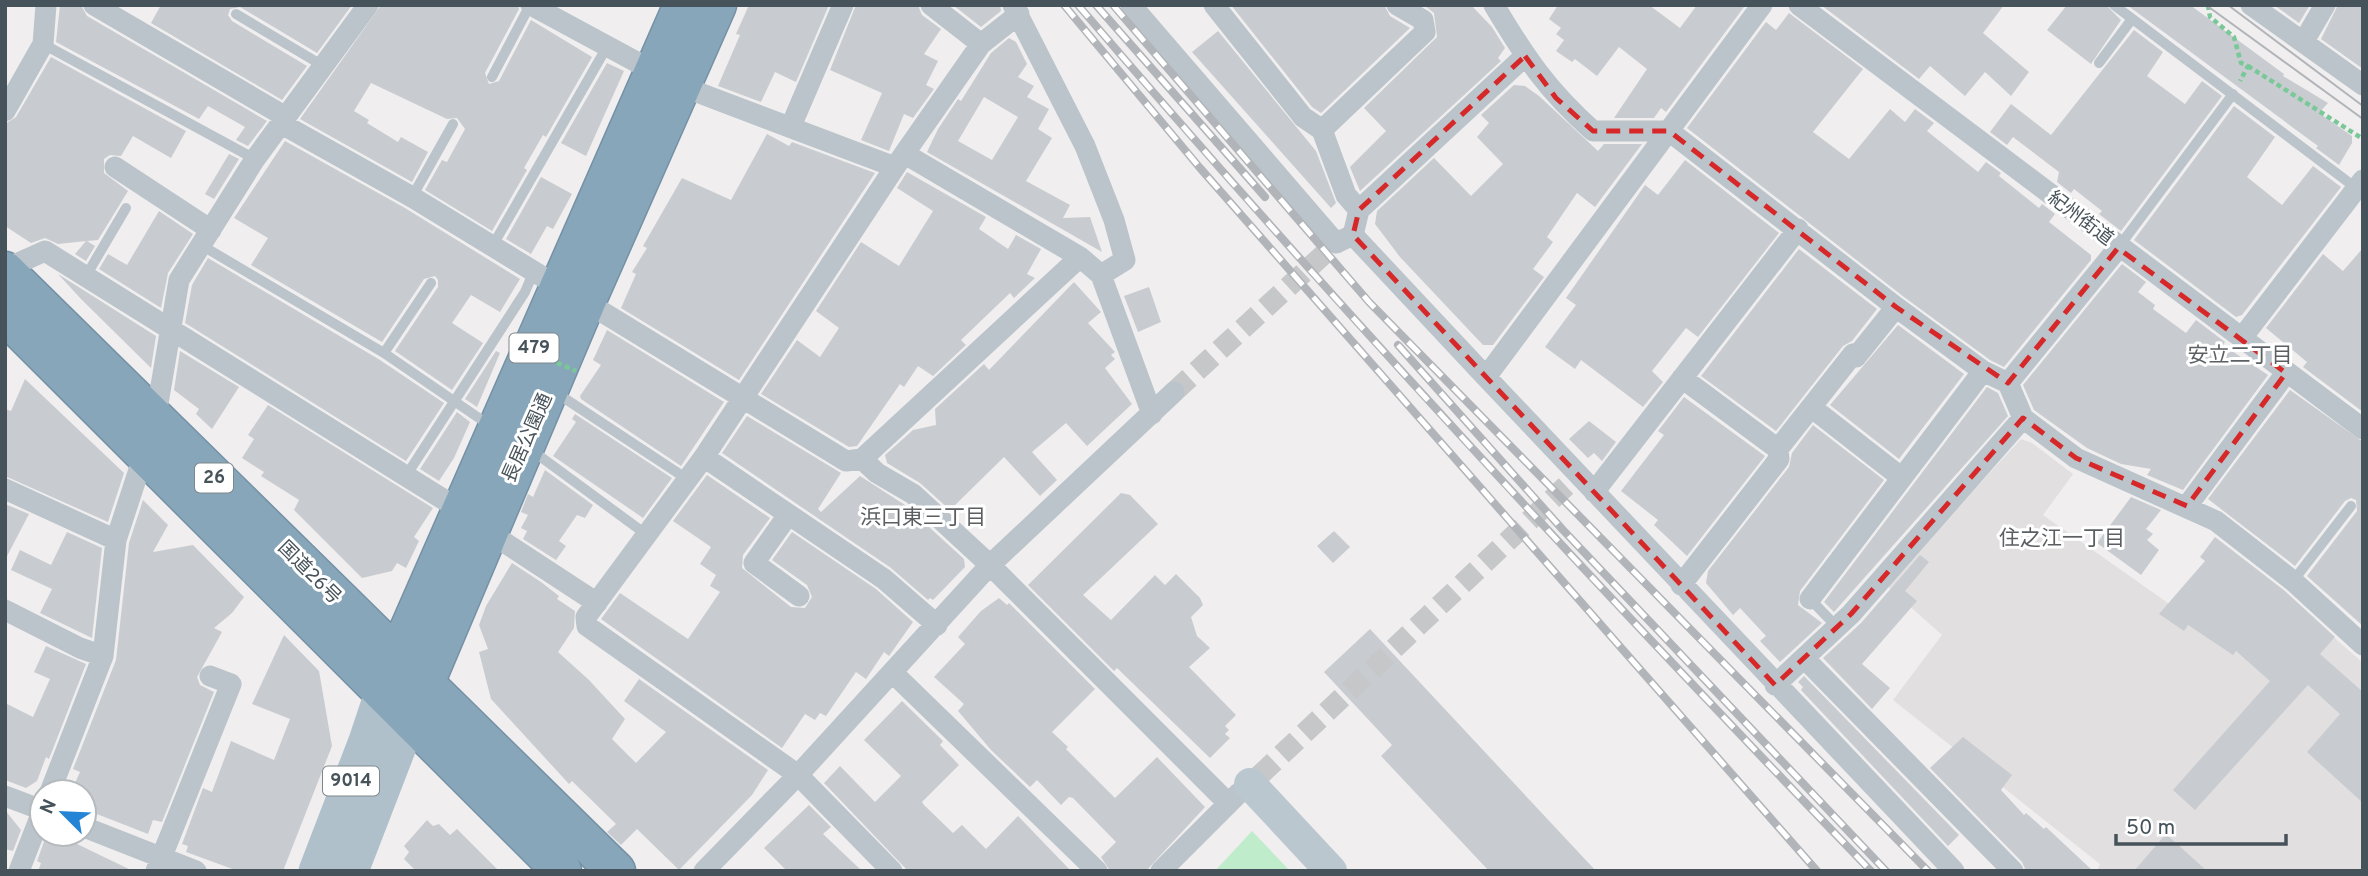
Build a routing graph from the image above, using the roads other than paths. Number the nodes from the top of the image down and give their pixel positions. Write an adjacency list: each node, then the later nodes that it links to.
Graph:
1 (46, 5): 22 (street)
2 (94, 5): 33 (street)
3 (368, 5): 27 (street)
4 (531, 5): 24 (street); 28 (lane)
5 (683, 5): 29 (highway, 長居公園通 / 479)
6 (717, 5): 29 (highway, 長居公園通 / 479)
7 (843, 5): 35 (street)
8 (931, 5): 23 (street)
9 (1131, 5): 46 (street)
10 (1214, 5): 36 (street)
11 (1397, 5): 36 (street)
12 (1494, 5): 25 (street)
13 (1762, 5): 37 (street)
14 (1799, 5): 49 (street, 紀州街道)
15 (2114, 5): 20 (lane)
16 (2251, 5): 21 (street)
17 (2325, 5): 21 (street)
18 (1016, 10): 23 (street); 52 (street)
19 (236, 14): 27 (lane)
20 (2132, 19): 26 (lane); 31 (lane)
21 (2304, 41): 30 (street)
22 (43, 44): 32 (street); 38 (lane)
23 (981, 44): 39 (street)
24 (608, 45): 29 (street); 48 (lane)
25 (1525, 56): 37 (street); 44 (street)
26 (2099, 63)
27 (325, 66): 33 (street)
28 (492, 77)
29 (667, 79): 35 (street); 55 (highway, 長居公園通 / 479)
30 (2363, 85)
31 (2233, 94): 41 (lane); 49 (lane)
32 (5, 111)
33 (284, 121): 38 (street); 42 (street)
34 (453, 124): 42 (lane)
35 (790, 125): 39 (street)
36 (1322, 130): 44 (street)
37 (1670, 131): 45 (street); 63 (street)
38 (255, 159): 47 (street)
39 (900, 160): 50 (street); 68 (street)
40 (115, 167): 47 (street)
41 (2360, 185): 59 (street)
42 (412, 197): 48 (street)
43 (125, 208): 53 (lane)
44 (1359, 209): 46 (street)
45 (1798, 229): 56 (street); 64 (street)
46 (1353, 235): 63 (street)
47 (206, 238): 58 (street); 60 (lane)
48 (493, 245): 55 (street)
49 (2118, 248): 59 (street, 紀州街道); 66 (street)
50 (1080, 257): 52 (street); 78 (street)
51 (5, 270): 53 (street); 74 (highway, 国道26号 / 26)
52 (1101, 275): 71 (street)
53 (86, 276): 58 (street)
54 (431, 283): 60 (lane)
55 (560, 287): 65 (highway, 長居公園通 / 479); 68 (street); 69 (lane); 75 (highway, 長居公園通 / 479)
56 (1896, 307): 61 (street); 70 (street)
57 (5, 315): 74 (highway, 国道26号 / 26)
58 (170, 328): 74 (street); 79 (street)
59 (2241, 339): 62 (street, 紀州街道)
60 (384, 353): 69 (lane)
61 (1983, 371): 66 (street); 80 (street)
62 (2286, 373): 73 (street, 紀州街道); 84 (street)
63 (1486, 377): 83 (street)
64 (1682, 378): 76 (street); 83 (street)
65 (563, 380): 75 (highway, 長居公園通 / 479); 81 (lane)
66 (2008, 383): 72 (street)
67 (1174, 392): 71 (street)
68 (743, 398): 77 (street); 78 (street)
69 (454, 401): 75 (lane); 79 (lane)
70 (1811, 407): 76 (street); 80 (street)
71 (1152, 414): 90 (street)
72 (2023, 418): 84 (street); 98 (street)
73 (2363, 429)
74 (150, 438): 89 (street); 105 (highway, 国道26号 / 26)
75 (511, 438): 87 (highway, 長居公園通 / 479); 88 (lane)
76 (1778, 449): 92 (street)
77 (704, 457): 81 (street); 86 (street)
78 (862, 458): 90 (street)
79 (406, 477): 87 (street)
80 (1902, 478): 94 (street)
81 (687, 480): 88 (street)
82 (5, 489): 89 (street)
83 (1594, 492): 92 (street)
84 (2187, 506): 91 (street)
85 (2351, 506): 91 (lane)
86 (788, 515): 93 (street); 97 (street)
87 (474, 521): 95 (street); 105 (highway, 長居公園通 / 479)
88 (647, 535): 95 (street)
89 (116, 540): 100 (street)
90 (990, 565): 97 (street); 108 (street)
91 (2293, 581): 99 (street)
92 (1682, 584): 104 (street)
93 (799, 596)
94 (1810, 599): 98 (lane)
95 (597, 603): 106 (street)
96 (5, 610): 100 (street)
97 (937, 625): 102 (street)
98 (1837, 627): 101 (street)
99 (2362, 644)
100 (103, 656): 107 (street)
101 (1804, 658): 104 (street); 126 (street)
102 (893, 673): 106 (street); 122 (street)
103 (210, 676): 113 (street)
104 (1775, 685): 125 (street)
105 (404, 687): 116 (main road, 9014); 117 (main road, 9014); 118 (highway, 国道26号 / 26); 119 (highway, 国道26号 / 26)
106 (798, 775): 120 (street); 121 (street)
107 (55, 778)
108 (1246, 788): 123 (street); 124 (street)
109 (5, 796): 110 (street)
110 (28, 805)
111 (98, 834): 113 (street)
112 (28, 848): 114 (street)
113 (159, 864): 115 (street)
114 (19, 871)
115 (196, 871)
116 (316, 871)
117 (351, 871)
118 (562, 871)
119 (616, 871)
120 (704, 871)
121 (892, 871)
122 (1097, 871)
123 (1161, 871)
124 (1331, 871)
125 (1954, 871)
126 (2013, 871)

